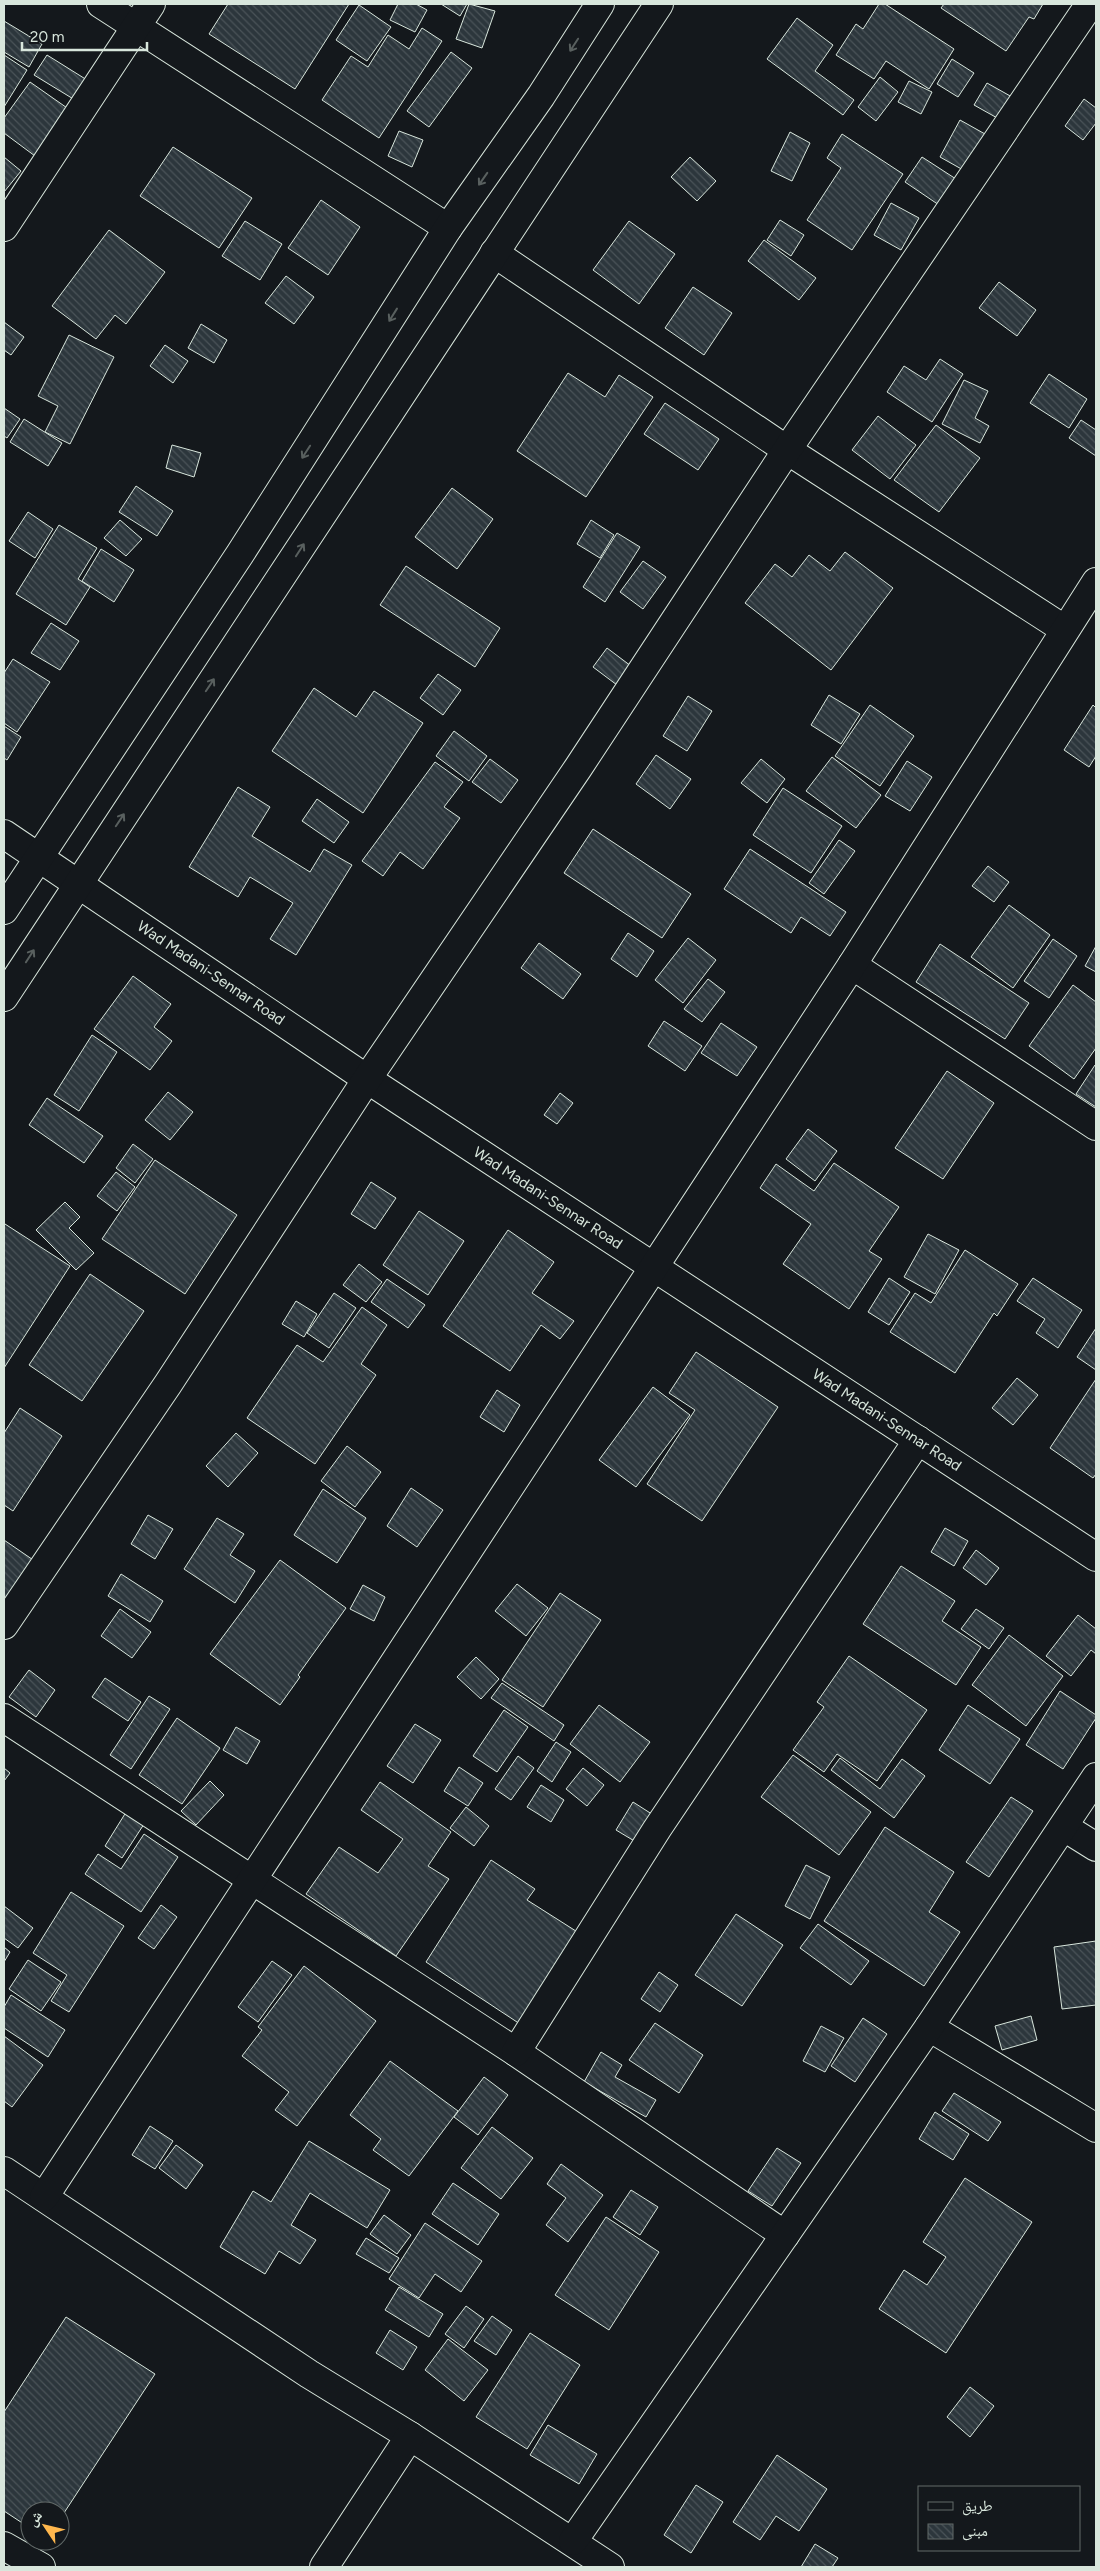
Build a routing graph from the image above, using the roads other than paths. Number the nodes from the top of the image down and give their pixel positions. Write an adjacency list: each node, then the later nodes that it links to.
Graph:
1 (102, 4): 5 (street)
2 (600, 4): 7 (street, one-way to 7)
3 (659, 4): 8 (street)
4 (1090, 4): 9 (street)
5 (143, 15): 6 (street); 7 (street)
6 (4, 227)
7 (448, 228): 13 (street, one-way to 13)
8 (494, 253): 9 (street); 14 (street, one-way to 8)
9 (787, 450): 11 (street); 18 (street)
10 (1096, 582): 11 (street)
11 (1064, 629): 16 (street)
12 (4, 834): 13 (street, Wad Madani-Sennar Road)
13 (39, 856): 14 (street, Wad Madani-Sennar Road); 15 (street)
14 (78, 883): 17 (street, one-way to 14); 18 (street, Wad Madani-Sennar Road)
15 (4, 910)
16 (852, 965): 19 (street); 20 (street)
17 (4, 997)
18 (367, 1079): 20 (street, Wad Madani-Sennar Road); 23 (street)
19 (1096, 1126)
20 (653, 1268): 21 (street, Wad Madani-Sennar Road); 28 (street)
21 (918, 1440): 22 (street, Wad Madani-Sennar Road); 30 (street)
22 (1096, 1557)
23 (4, 1625)
24 (4, 1718): 28 (street)
25 (1096, 1777): 26 (street)
26 (1064, 1827): 27 (street); 29 (street)
27 (1096, 1847)
28 (250, 1881): 30 (street); 33 (street)
29 (928, 2027): 31 (street); 34 (street)
30 (516, 2052): 34 (street)
31 (1096, 2128)
32 (4, 2171): 33 (street)
33 (44, 2197): 35 (street)
34 (785, 2235): 36 (street)
35 (410, 2436): 36 (street); 39 (street)
36 (573, 2541): 40 (street)
37 (4, 2546): 38 (street)
38 (41, 2567)
39 (324, 2567)
40 (610, 2567)

